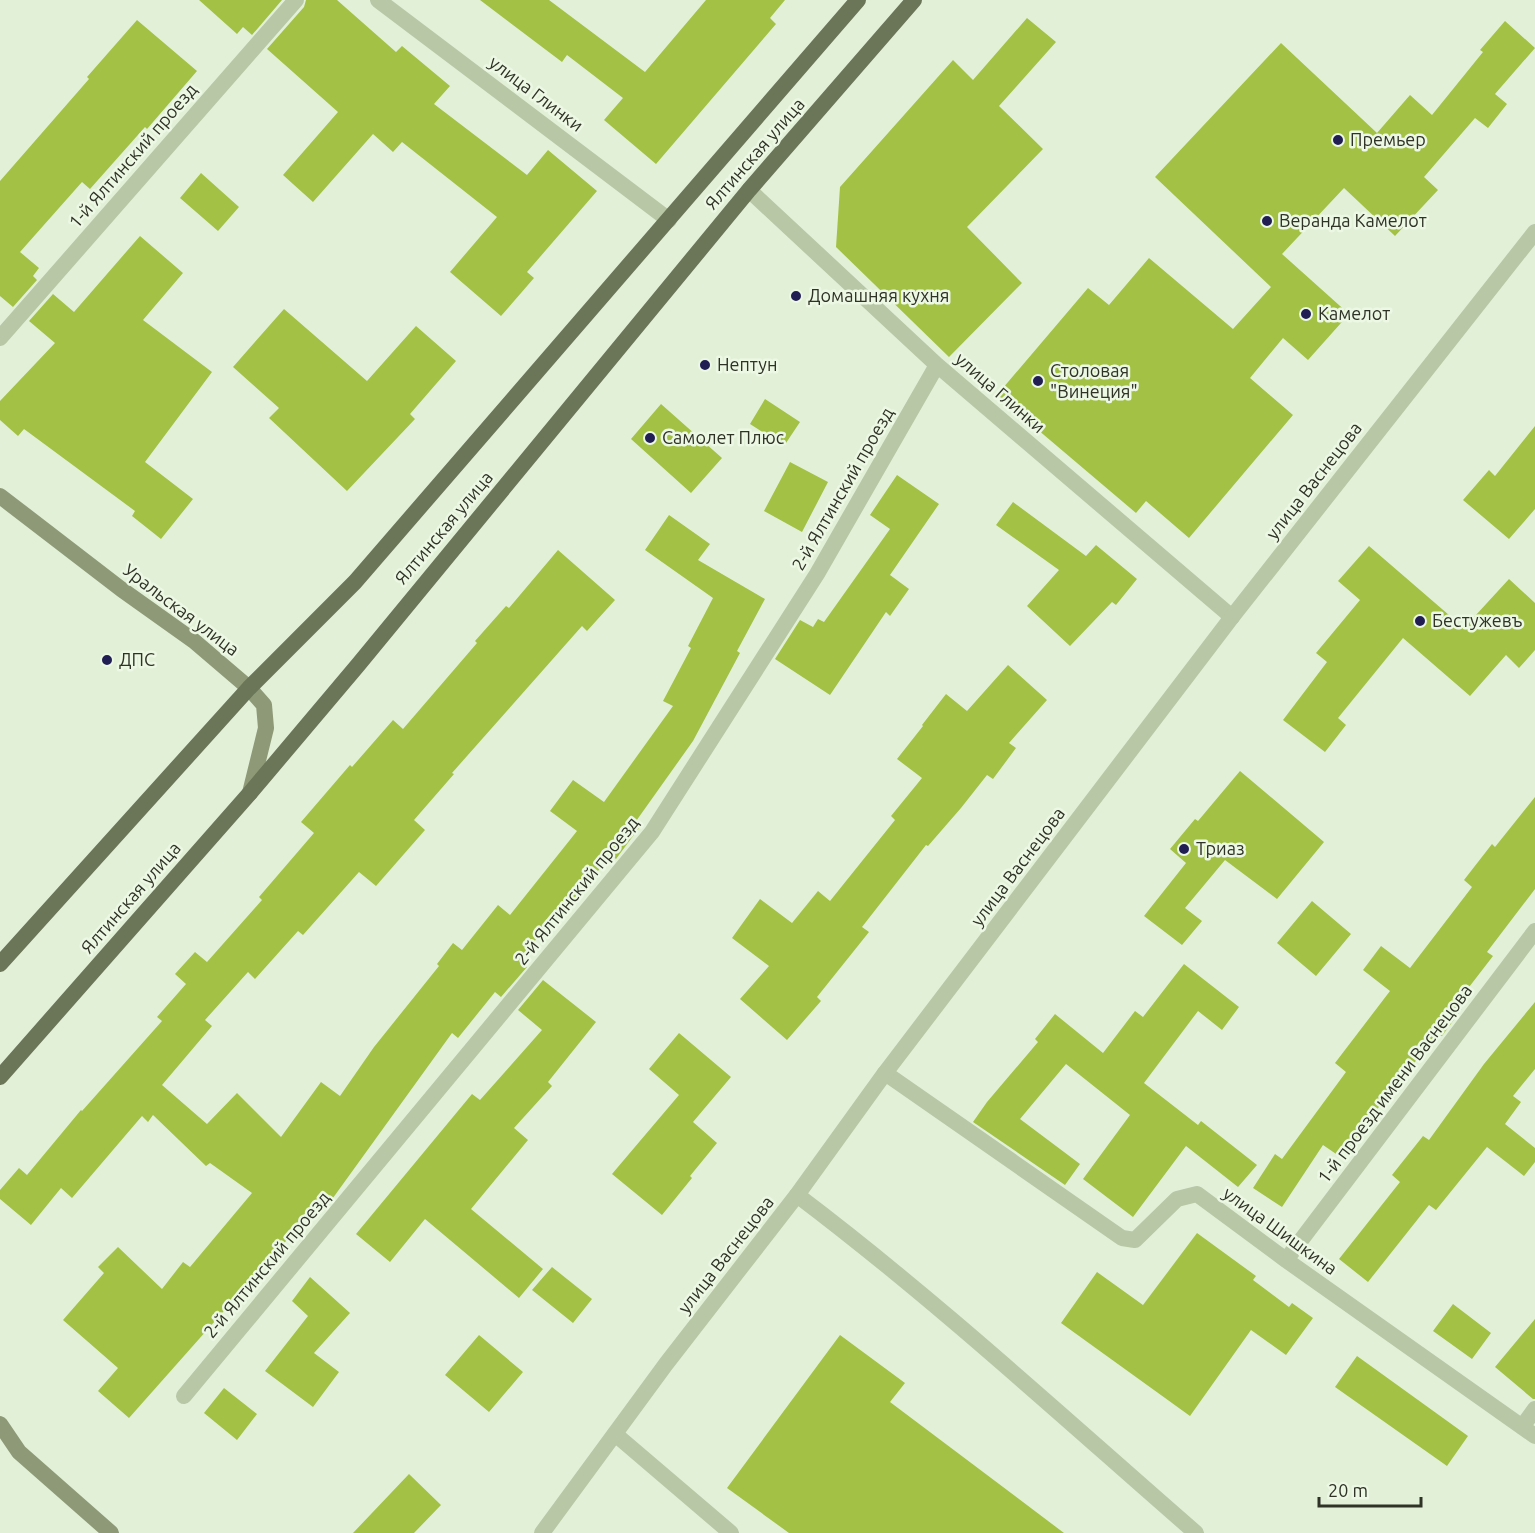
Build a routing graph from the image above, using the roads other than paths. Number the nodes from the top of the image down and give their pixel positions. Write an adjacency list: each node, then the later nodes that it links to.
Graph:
1 (296, 0): 8 (street, 1-й Ялтинский проезд)
2 (378, 0): 6 (street, улица Глинки)
3 (858, 0): 6 (main road, Ялтинская улица)
4 (914, 0): 5 (main road, Ялтинская улица)
5 (749, 190): 9 (street, улица Глинки); 13 (main road, Ялтинская улица)
6 (669, 220): 12 (main road, Ялтинская улица)
7 (1535, 232): 11 (street, улица Васнецова)
8 (0, 338)
9 (937, 365): 11 (street, улица Глинки); 20 (street, 2-й Ялтинский проезд)
10 (0, 496): 12 (main road, Уральская улица)
11 (1232, 618): 16 (street, улица Васнецова)
12 (249, 688): 13 (main road, Уральская улица); 15 (main road, Ялтинская улица)
13 (250, 793): 17 (main road, Ялтинская улица)
14 (1535, 931): 19 (street, 1-й проезд имени Васнецова)
15 (0, 964)
16 (885, 1073): 18 (street, улица Васнецова); 19 (street, улица Шишкина)
17 (0, 1077)
18 (797, 1195): 24 (street, улица Васнецова); 28 (street)
19 (1286, 1260): 23 (street, улица Шишкина)
20 (184, 1396)
21 (1535, 1409): 23 (street)
22 (0, 1424): 25 (main road)
23 (1528, 1431)
24 (615, 1434): 26 (street, улица Васнецова); 27 (street)
25 (111, 1533)
26 (542, 1533)
27 (731, 1533)
28 (1196, 1533)

